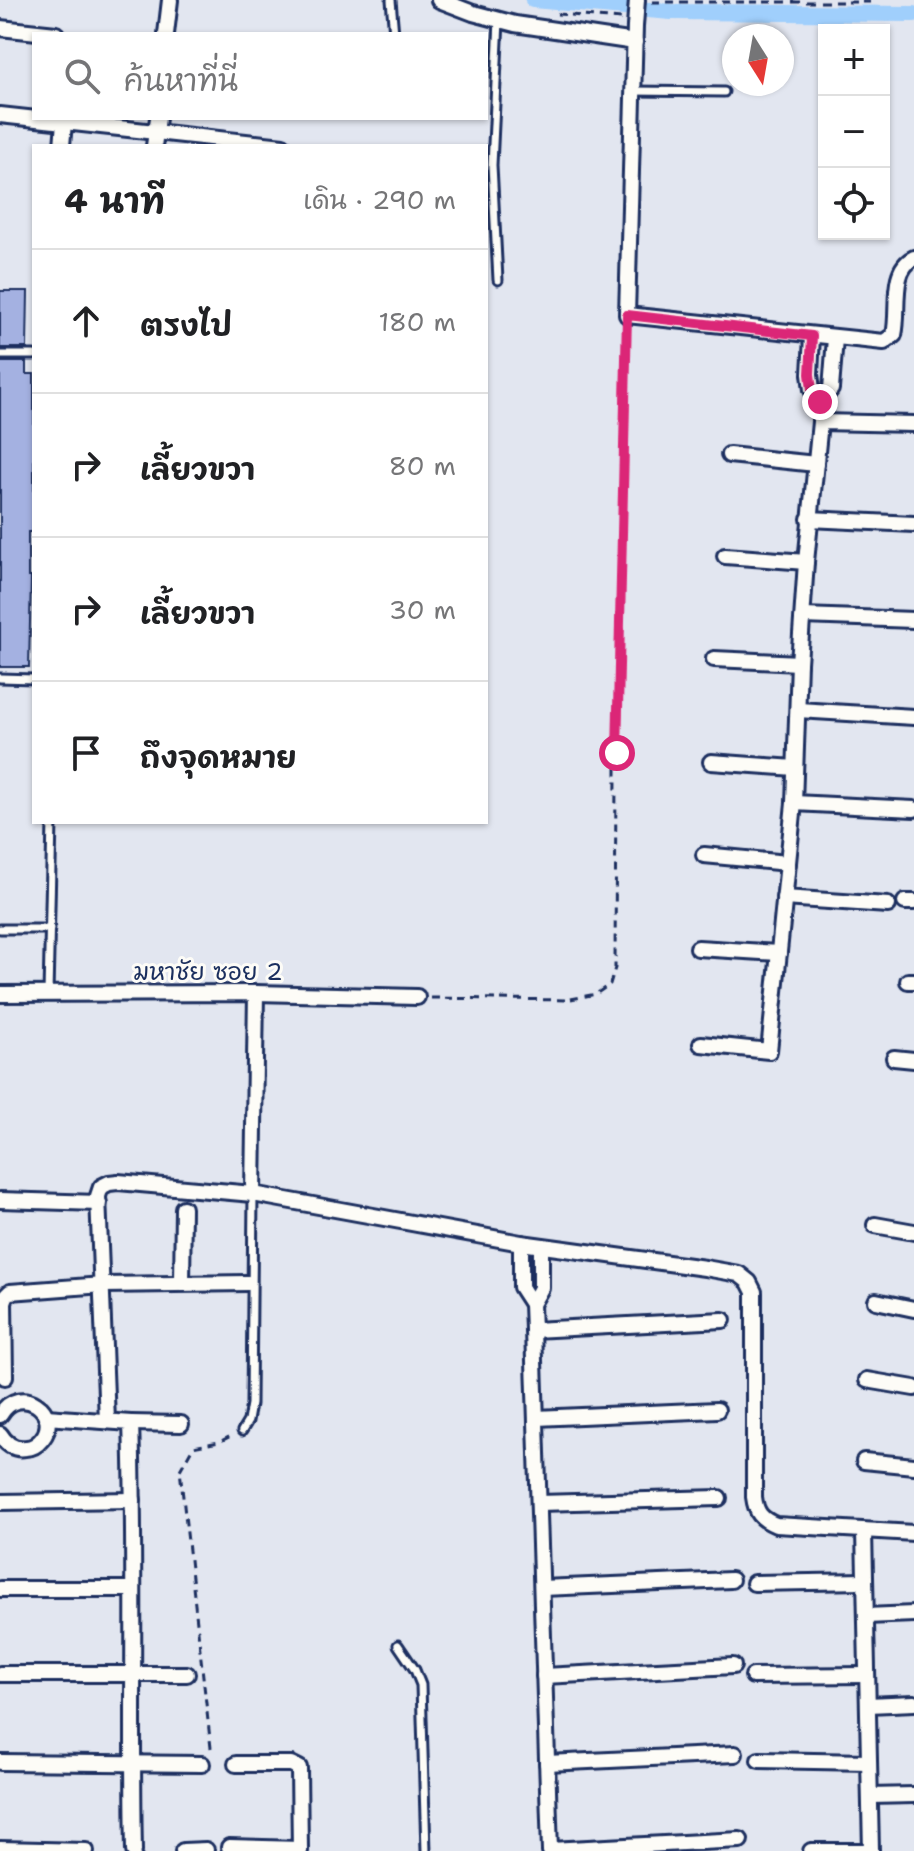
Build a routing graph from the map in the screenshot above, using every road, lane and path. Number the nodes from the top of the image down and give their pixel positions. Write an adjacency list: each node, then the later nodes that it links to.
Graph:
1 (170, 0): 11 (street)
2 (391, 0): 12 (lane)
3 (439, 0): 7 (street)
4 (872, 2): 5 (path)
5 (641, 5): 8 (street)
6 (557, 14): 8 (path)
7 (499, 20): 13 (street); 24 (lane)
8 (633, 23): 13 (street)
9 (0, 28): 10 (street)
10 (37, 32)
11 (166, 32)
12 (394, 32)
13 (635, 42): 14 (street)
14 (633, 91): 15 (lane); 25 (street)
15 (722, 92)
16 (0, 115): 17 (street)
17 (32, 118)
18 (46, 120): 19 (street)
19 (64, 122): 20 (street); 21 (street)
20 (156, 132): 22 (street)
21 (62, 144)
22 (242, 144)
23 (914, 258): 27 (street)
24 (498, 280)
25 (627, 315): 26 (street); 63 (path)
26 (812, 336): 27 (street); 30 (street)
27 (835, 338): 30 (street)
28 (0, 355): 29 (lane)
29 (32, 355)
30 (820, 402): 31 (street)
31 (820, 422): 32 (street); 34 (street)
32 (914, 424)
33 (729, 455): 34 (street)
34 (816, 464): 35 (street)
35 (809, 519): 36 (street); 38 (street)
36 (914, 524)
37 (725, 556): 38 (street)
38 (806, 562): 39 (street)
39 (803, 616): 40 (street); 42 (street)
40 (914, 620)
41 (714, 659): 42 (street)
42 (799, 663): 45 (street)
43 (0, 678): 44 (lane)
44 (32, 679)
45 (798, 710): 46 (street); 48 (street)
46 (914, 717)
47 (711, 762): 48 (street)
48 (795, 768): 49 (street)
49 (794, 803): 50 (street); 53 (street)
50 (914, 809)
51 (52, 824): 57 (lane)
52 (704, 855): 53 (street)
53 (788, 863): 54 (street)
54 (784, 898): 55 (street); 59 (street)
55 (888, 905)
56 (0, 929): 57 (lane)
57 (50, 929): 62 (lane)
58 (698, 948): 59 (street)
59 (779, 953): 64 (street)
60 (256, 993): 62 (street, มหาชัย ซอย 2); 63 (street, มหาชัย ซอย 2); 67 (street)
61 (0, 994): 62 (street, มหาชัย ซอย 2)
62 (48, 994)
63 (417, 997)
64 (701, 1044)
65 (894, 1058): 66 (street)
66 (914, 1060)
67 (253, 1194): 69 (street); 73 (street); 93 (lane)
68 (0, 1200): 69 (street)
69 (99, 1203): 77 (street)
70 (183, 1208): 75 (street)
71 (875, 1225): 72 (street)
72 (914, 1232)
73 (521, 1243): 74 (street); 79 (street)
74 (541, 1246): 79 (street); 101 (street)
75 (182, 1283): 76 (street); 77 (street)
76 (248, 1283)
77 (103, 1285): 83 (street); 90 (street)
78 (876, 1301): 80 (street)
79 (532, 1304): 82 (street)
80 (914, 1309)
81 (723, 1320): 82 (street)
82 (533, 1330): 89 (street)
83 (5, 1377)
84 (867, 1380): 85 (street)
85 (914, 1388)
86 (717, 1410): 89 (street)
87 (0, 1415): 88 (street)
88 (46, 1417): 90 (street); 94 (street)
89 (536, 1418): 100 (street)
90 (107, 1421): 91 (street)
91 (131, 1423): 92 (street); 98 (street)
92 (181, 1424)
93 (242, 1431): 121 (path)
94 (0, 1434)
95 (864, 1461): 96 (street)
96 (914, 1466)
97 (719, 1498): 100 (street)
98 (133, 1500): 99 (street); 108 (street)
99 (0, 1502)
100 (539, 1503): 106 (street)
101 (864, 1531): 102 (street); 104 (street)
102 (914, 1533)
103 (731, 1580): 106 (street)
104 (865, 1581): 105 (street); 110 (street)
105 (754, 1583)
106 (542, 1588): 117 (street)
107 (0, 1589): 108 (street)
108 (133, 1589): 113 (street)
109 (914, 1614): 110 (street)
110 (866, 1616): 116 (street)
111 (398, 1645): 140 (lane)
112 (733, 1666): 117 (street)
113 (132, 1673): 114 (street); 115 (street); 125 (street)
114 (0, 1674)
115 (187, 1674)
116 (867, 1675): 118 (street); 120 (street)
117 (544, 1676): 127 (street)
118 (753, 1676)
119 (914, 1703): 120 (street)
120 (868, 1705): 126 (street)
121 (211, 1748)
122 (735, 1754): 127 (street)
123 (759, 1760): 126 (street)
124 (0, 1762): 125 (street)
125 (132, 1762): 128 (street); 138 (street)
126 (869, 1762): 131 (street)
127 (547, 1763): 141 (street)
128 (202, 1764)
129 (236, 1764): 136 (street)
130 (914, 1795): 131 (street)
131 (870, 1796): 143 (street)
132 (740, 1840): 141 (street)
133 (229, 1847): 136 (street)
134 (0, 1849): 137 (street)
135 (206, 1850): 139 (street)
136 (300, 1850)
137 (86, 1851)
138 (134, 1851)
139 (183, 1851)
140 (426, 1851)
141 (550, 1851)
142 (811, 1851): 143 (street)
143 (871, 1851)

